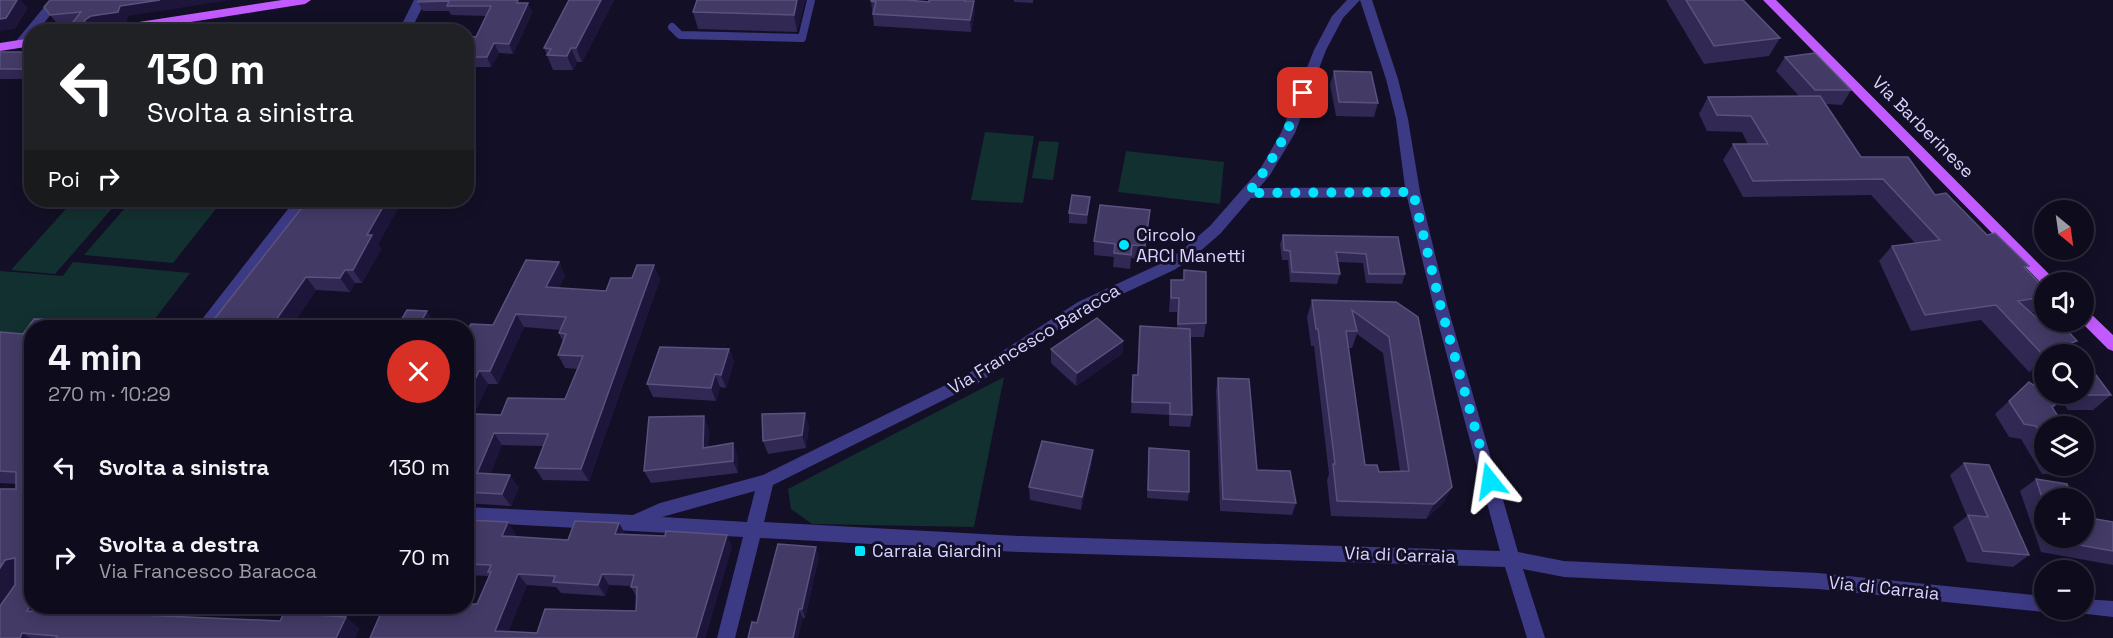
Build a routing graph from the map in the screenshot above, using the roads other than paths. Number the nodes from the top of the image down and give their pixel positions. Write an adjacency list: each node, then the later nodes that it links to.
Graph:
1 (56, 0): 8 (street)
2 (305, 0): 9 (main road)
3 (420, 0): 10 (street)
4 (811, 0): 11 (lane)
5 (1354, 0): 15 (street, Via Francesco Baracca)
6 (1366, 0): 14 (street)
7 (1769, 0): 17 (main road, Via Barberinese)
8 (39, 24)
9 (151, 24)
10 (408, 24)
11 (672, 27)
12 (24, 43): 13 (main road)
13 (0, 47)
14 (1413, 192): 15 (street); 25 (street)
15 (1248, 193): 21 (street, Via Francesco Baracca)
16 (297, 207): 18 (street)
17 (2040, 272)
18 (209, 320)
19 (2094, 326): 20 (main road)
20 (2113, 345)
21 (766, 481): 23 (street, Via Francesco Baracca); 24 (street)
22 (474, 514): 23 (street, Via Francesco Baracca)
23 (636, 522): 24 (street, Via Francesco Baracca)
24 (753, 529): 25 (street, Via di Carraia); 29 (street)
25 (1511, 559): 26 (street, Via di Carraia); 30 (street)
26 (2034, 603)
27 (2094, 608): 28 (street)
28 (2113, 609)
29 (726, 638)
30 (1536, 638)

